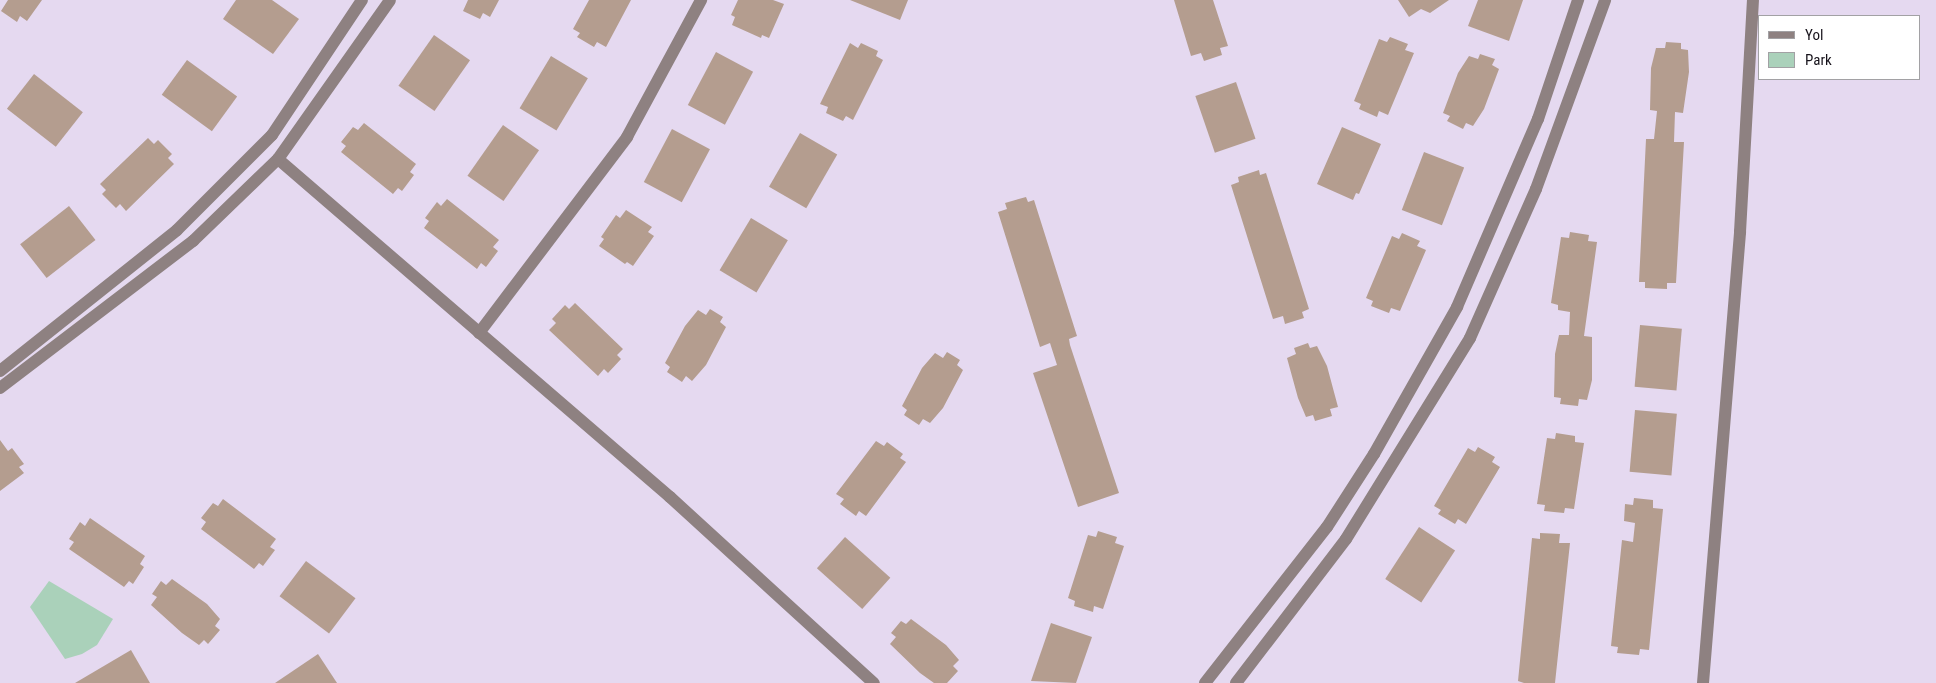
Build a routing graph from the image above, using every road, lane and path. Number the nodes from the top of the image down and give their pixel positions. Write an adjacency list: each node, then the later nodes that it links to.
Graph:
1 (362, 0): 9 (street)
2 (390, 0): 7 (street)
3 (701, 0): 8 (street)
4 (1578, 0): 12 (street)
5 (1605, 0): 13 (street)
6 (1753, 0): 14 (street)
7 (278, 160): 8 (street); 10 (street)
8 (479, 333): 11 (street)
9 (0, 371)
10 (0, 388)
11 (874, 683)
12 (1205, 683)
13 (1236, 683)
14 (1703, 683)

